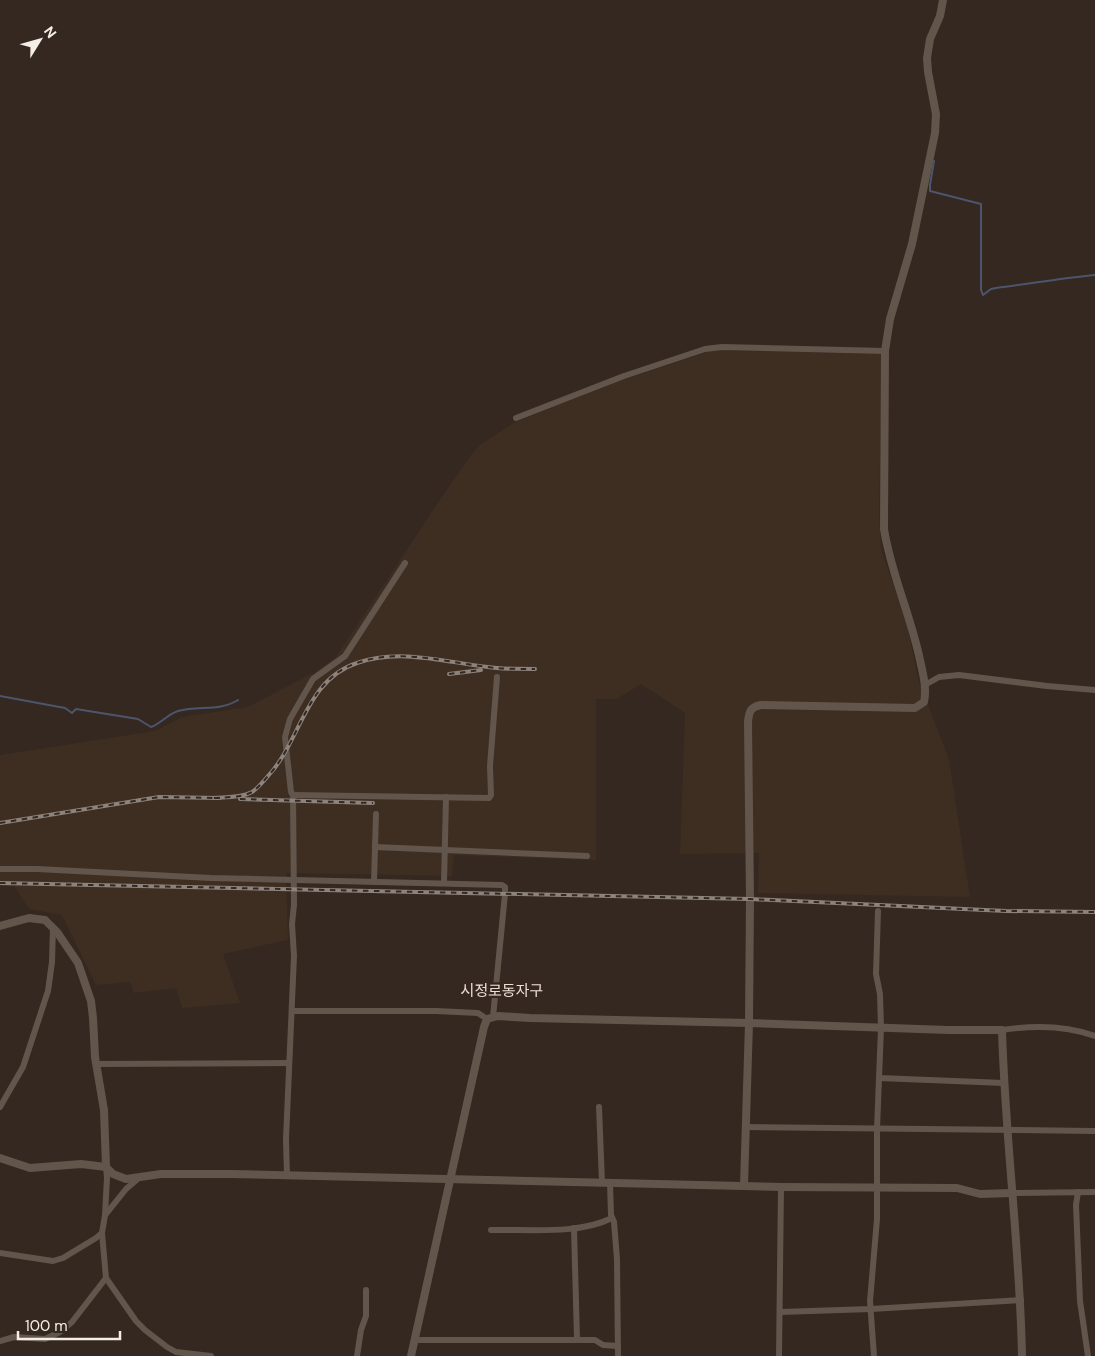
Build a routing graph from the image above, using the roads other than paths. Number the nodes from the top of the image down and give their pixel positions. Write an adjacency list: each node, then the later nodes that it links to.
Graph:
1 (943, 0): 2 (street)
2 (885, 351): 3 (street); 6 (street)
3 (516, 418)
4 (405, 563): 8 (street)
5 (497, 677): 9 (street)
6 (925, 685): 7 (street); 23 (street)
7 (1095, 690)
8 (293, 795): 9 (street); 15 (street)
9 (446, 797): 12 (street)
10 (376, 814): 11 (street)
11 (375, 847): 12 (street); 16 (street)
12 (445, 850): 13 (street); 17 (street)
13 (587, 856)
14 (0, 869): 15 (street)
15 (293, 879): 16 (street); 21 (street)
16 (374, 882): 17 (street)
17 (444, 884): 22 (street)
18 (878, 911): 24 (street)
19 (0, 926): 20 (street)
20 (53, 927): 28 (street); 31 (street)
21 (292, 1011): 22 (street); 27 (street)
22 (490, 1018): 23 (street); 41 (street)
23 (749, 1023): 24 (street); 33 (street)
24 (881, 1028): 25 (street); 29 (street)
25 (1002, 1030): 26 (street); 30 (street)
26 (1095, 1036)
27 (290, 1063): 28 (street); 40 (street)
28 (96, 1064): 38 (street)
29 (879, 1078): 30 (street); 34 (street)
30 (1004, 1083): 35 (street)
31 (0, 1107)
32 (599, 1107): 42 (street)
33 (745, 1127): 34 (street); 43 (street)
34 (877, 1129): 35 (street); 45 (street)
35 (1007, 1131): 36 (street); 48 (street)
36 (1095, 1131)
37 (0, 1158): 38 (street)
38 (106, 1167): 39 (street); 49 (street)
39 (143, 1176): 40 (street); 49 (street)
40 (287, 1176): 41 (street)
41 (450, 1179): 42 (street); 61 (street)
42 (606, 1182): 43 (street); 50 (street)
43 (744, 1185): 44 (street)
44 (781, 1186): 45 (street); 59 (street)
45 (877, 1187): 48 (street); 58 (street)
46 (1078, 1192): 47 (street); 48 (street); 72 (street)
47 (1095, 1192)
48 (1012, 1193): 57 (street)
49 (105, 1215): 53 (street)
50 (612, 1218): 51 (street); 63 (street)
51 (574, 1228): 52 (street); 60 (street)
52 (491, 1230)
53 (102, 1233): 54 (street); 55 (street)
54 (0, 1253)
55 (106, 1278): 62 (street); 64 (street)
56 (366, 1290): 66 (street)
57 (1021, 1300): 58 (street); 71 (street)
58 (871, 1309): 59 (street); 70 (street)
59 (780, 1312): 69 (street)
60 (577, 1339): 61 (street); 63 (street)
61 (415, 1340): 67 (street)
62 (0, 1341)
63 (618, 1346): 68 (street)
64 (175, 1354): 65 (street)
65 (211, 1356)
66 (357, 1356)
67 (412, 1356)
68 (618, 1356)
69 (779, 1356)
70 (874, 1356)
71 (1022, 1356)
72 (1088, 1356)

